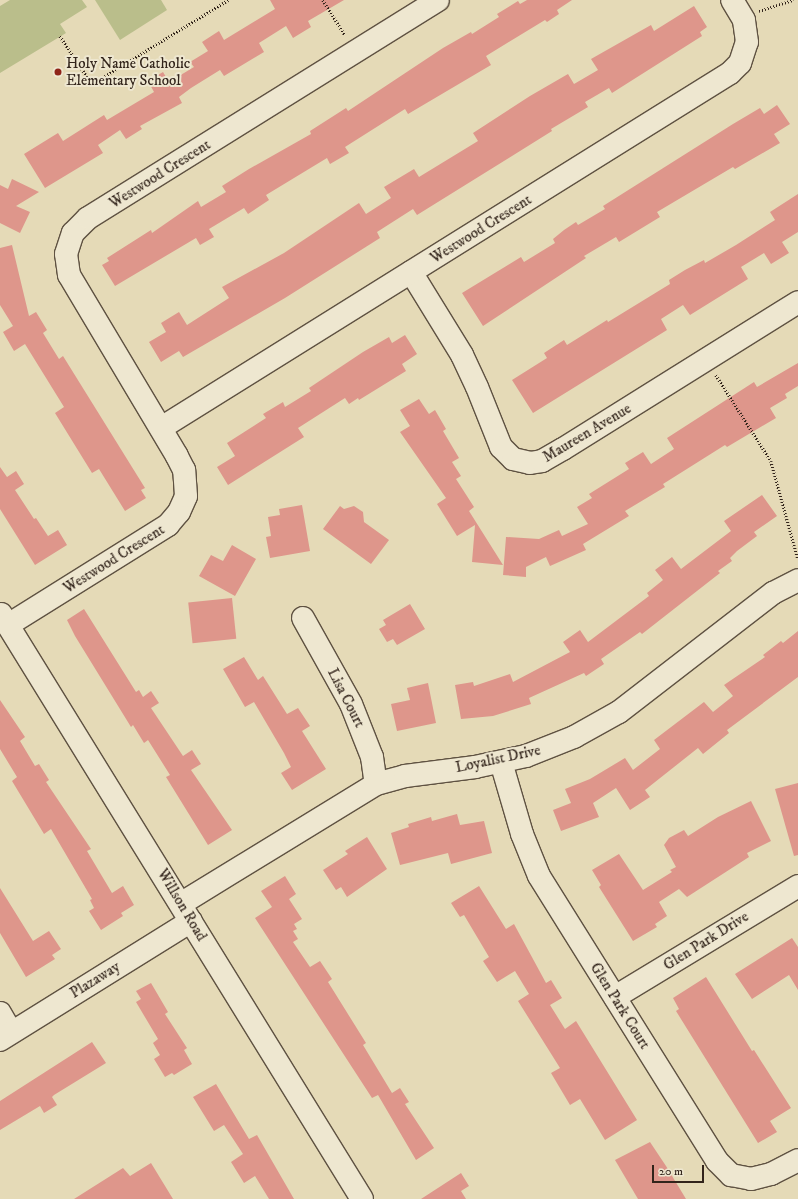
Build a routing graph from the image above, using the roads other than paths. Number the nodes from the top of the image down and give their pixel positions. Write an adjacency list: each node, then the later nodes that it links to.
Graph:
1 (438, 0): 5 (street, Westwood Crescent)
2 (737, 8): 3 (street, Westwood Crescent)
3 (411, 272): 4 (street, Maureen Avenue); 5 (street, Westwood Crescent)
4 (798, 302)
5 (162, 428): 8 (street, Westwood Crescent)
6 (798, 580): 9 (street, Loyalist Drive)
7 (303, 618): 10 (street, Lisa Court)
8 (4, 619): 12 (street, Willson Road)
9 (501, 762): 10 (street, Loyalist Drive); 13 (street, Glen Park Court)
10 (376, 784): 12 (street, Loyalist Drive)
11 (798, 886): 13 (street, Glen Park Drive)
12 (186, 912): 15 (street, Plazaway); 17 (street, Willson Road)
13 (615, 997): 16 (street, Glen Park Court)
14 (0, 1013): 15 (street)
15 (6, 1036)
16 (798, 1160)
17 (362, 1199)

